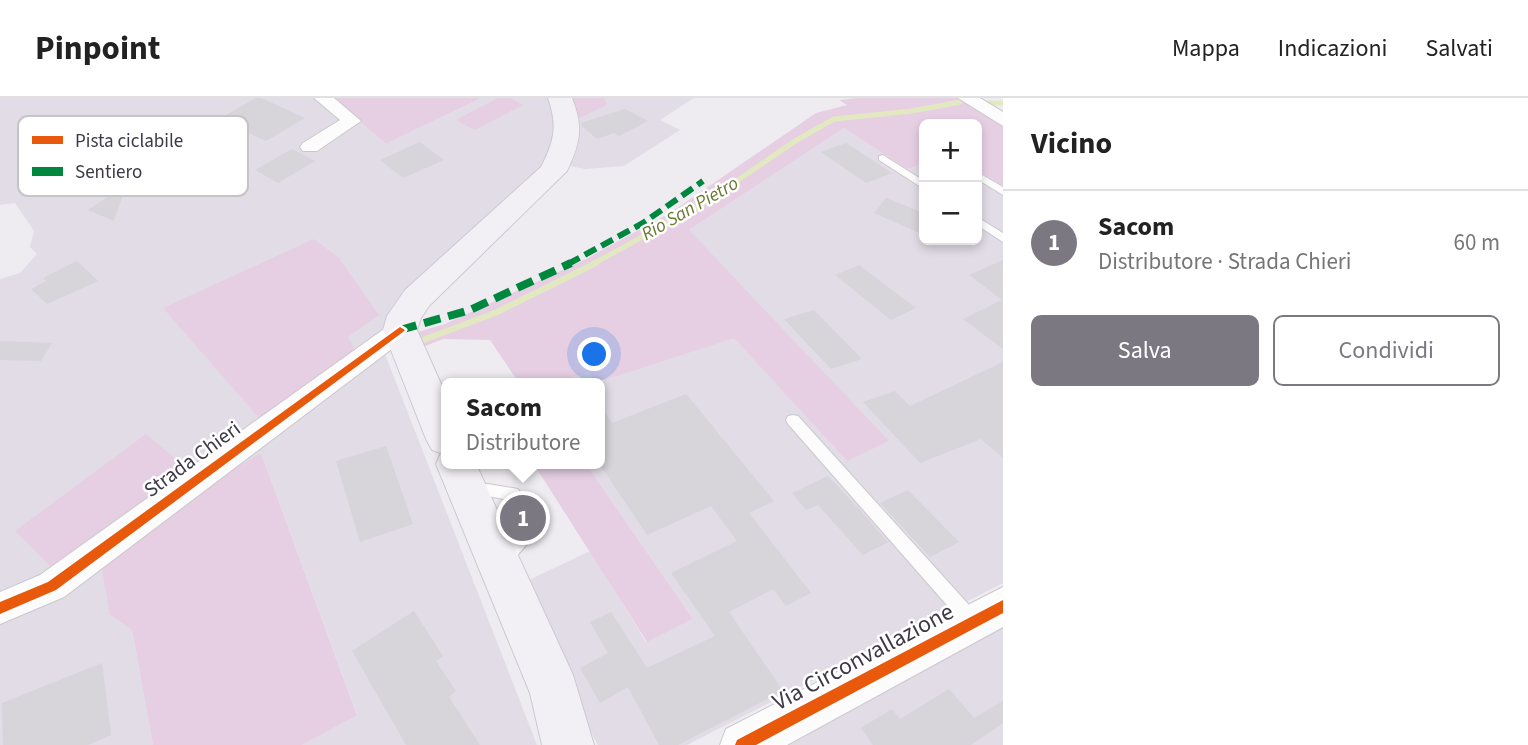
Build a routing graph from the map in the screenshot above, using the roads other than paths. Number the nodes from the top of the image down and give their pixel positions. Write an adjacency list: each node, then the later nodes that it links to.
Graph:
1 (323, 98): 5 (street)
2 (560, 98): 12 (main road, Strada Chieri)
3 (967, 98): 4 (street)
4 (1003, 120)
5 (310, 146)
6 (883, 158): 8 (lane)
7 (982, 178): 9 (lane)
8 (919, 183)
9 (1003, 192)
10 (982, 223): 11 (lane)
11 (1003, 238)
12 (400, 330): 14 (main road); 16 (street, Strada Chieri)
13 (793, 421): 17 (lane)
14 (441, 427)
15 (476, 486): 18 (main road)
16 (0, 608)
17 (988, 614): 19 (street, Via Circonvallazione)
18 (568, 745)
19 (742, 745)

